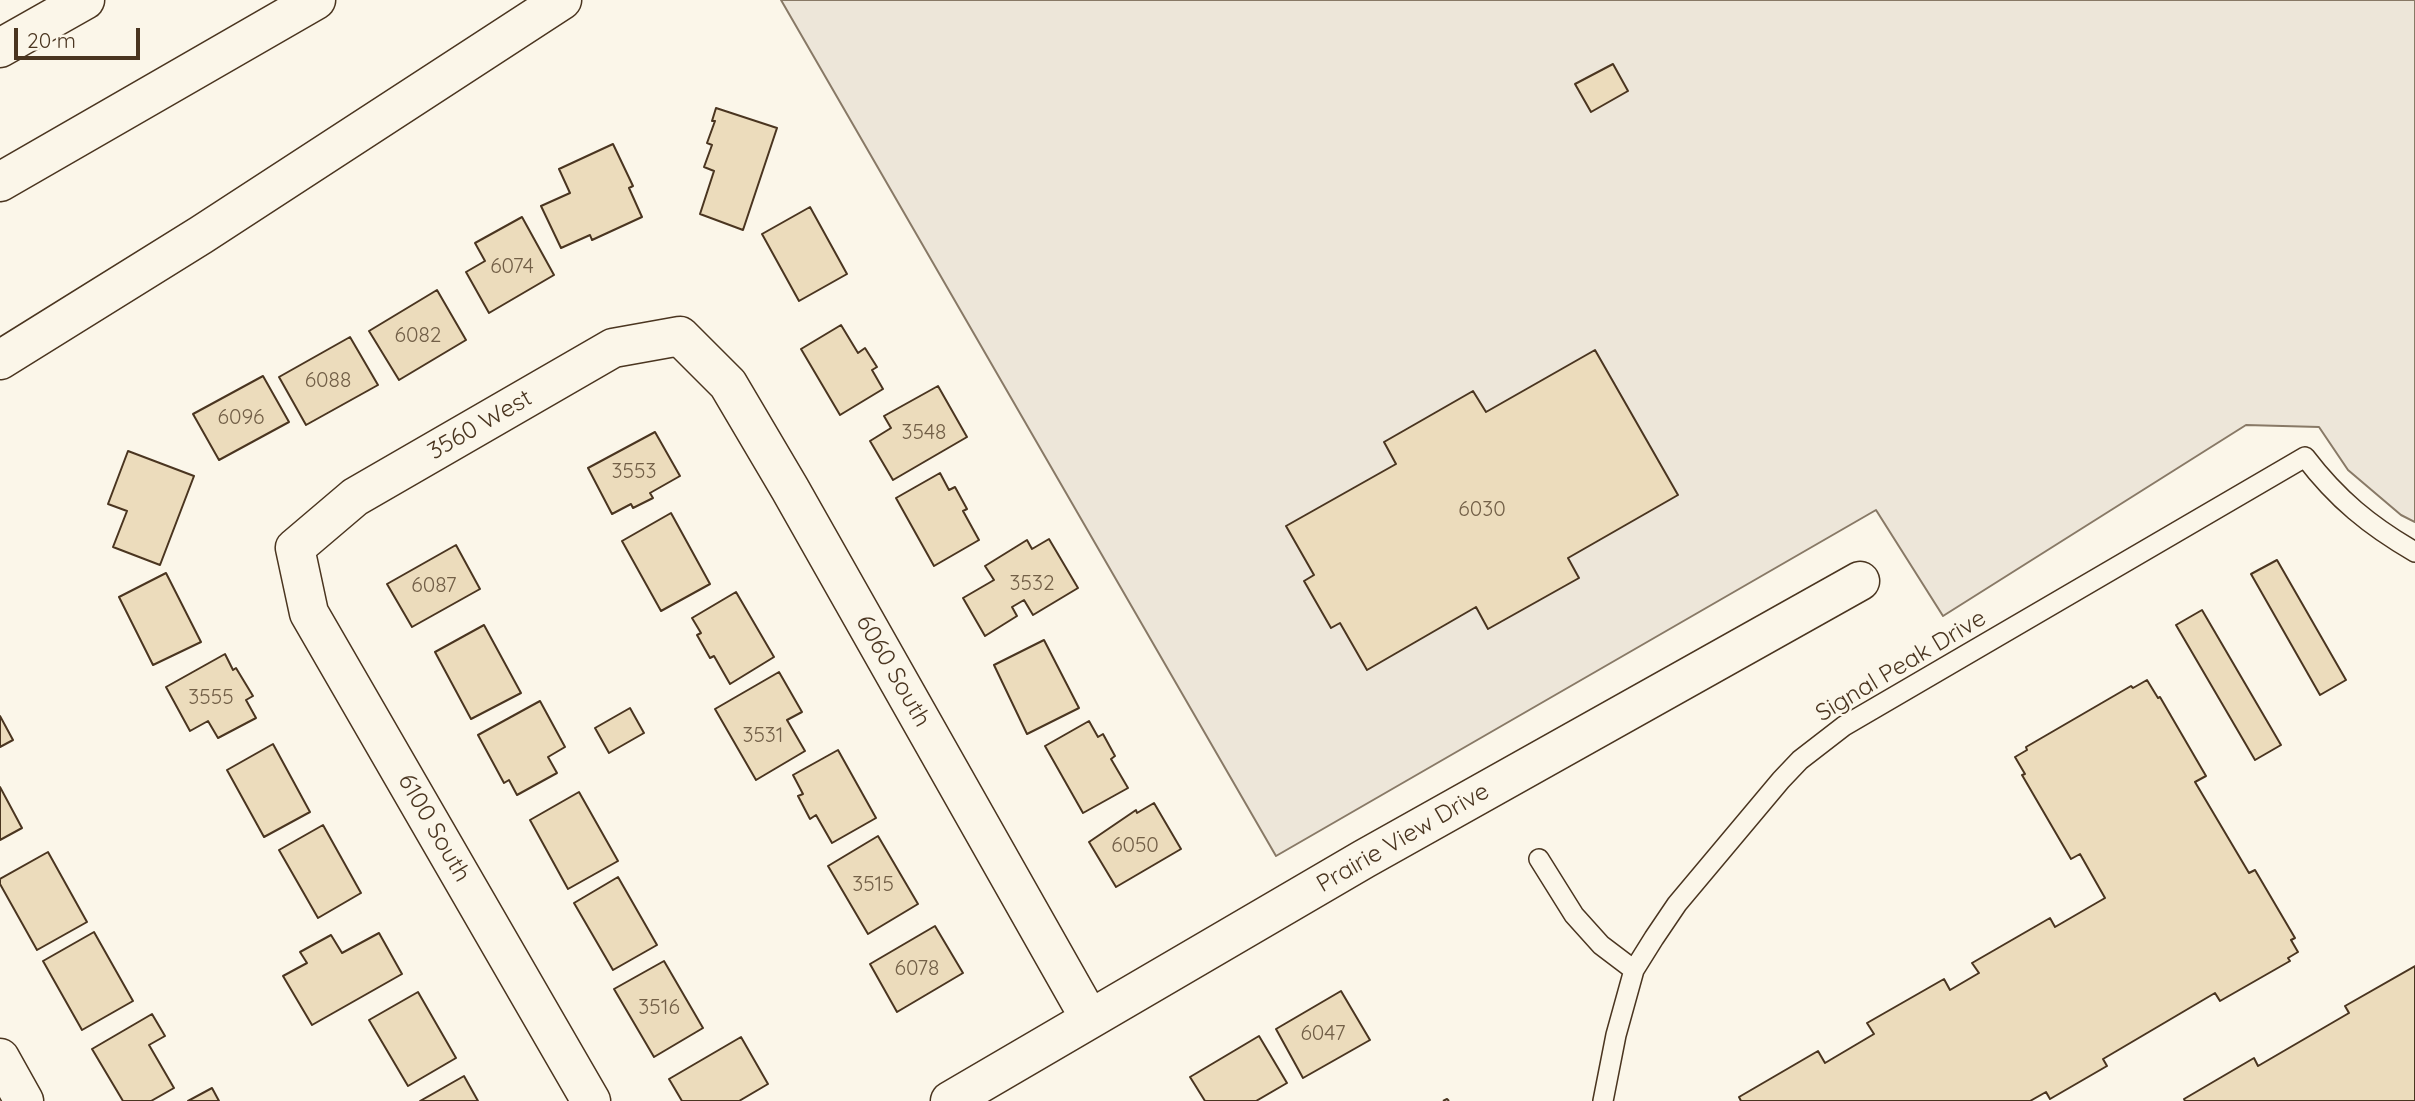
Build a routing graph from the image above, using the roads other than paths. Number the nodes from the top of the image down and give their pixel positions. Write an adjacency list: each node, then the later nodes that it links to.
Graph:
1 (85, 0): 4 (main road)
2 (316, 0): 5 (main road)
3 (562, 0): 7 (main road)
4 (0, 48)
5 (0, 182)
6 (680, 336): 8 (main road, 3560 West); 13 (main road, 6060 South)
7 (0, 360)
8 (295, 548): 16 (main road, 6100 South)
9 (2415, 552): 12 (lane, Signal Peak Drive)
10 (1860, 581): 13 (main road, Prairie View Drive)
11 (1539, 859): 12 (lane)
12 (1634, 970): 18 (lane, Signal Peak Drive)
13 (1090, 1019): 17 (main road, Prairie View Drive)
14 (0, 1058): 15 (main road)
15 (24, 1101)
16 (591, 1101)
17 (950, 1101)
18 (1603, 1101)

